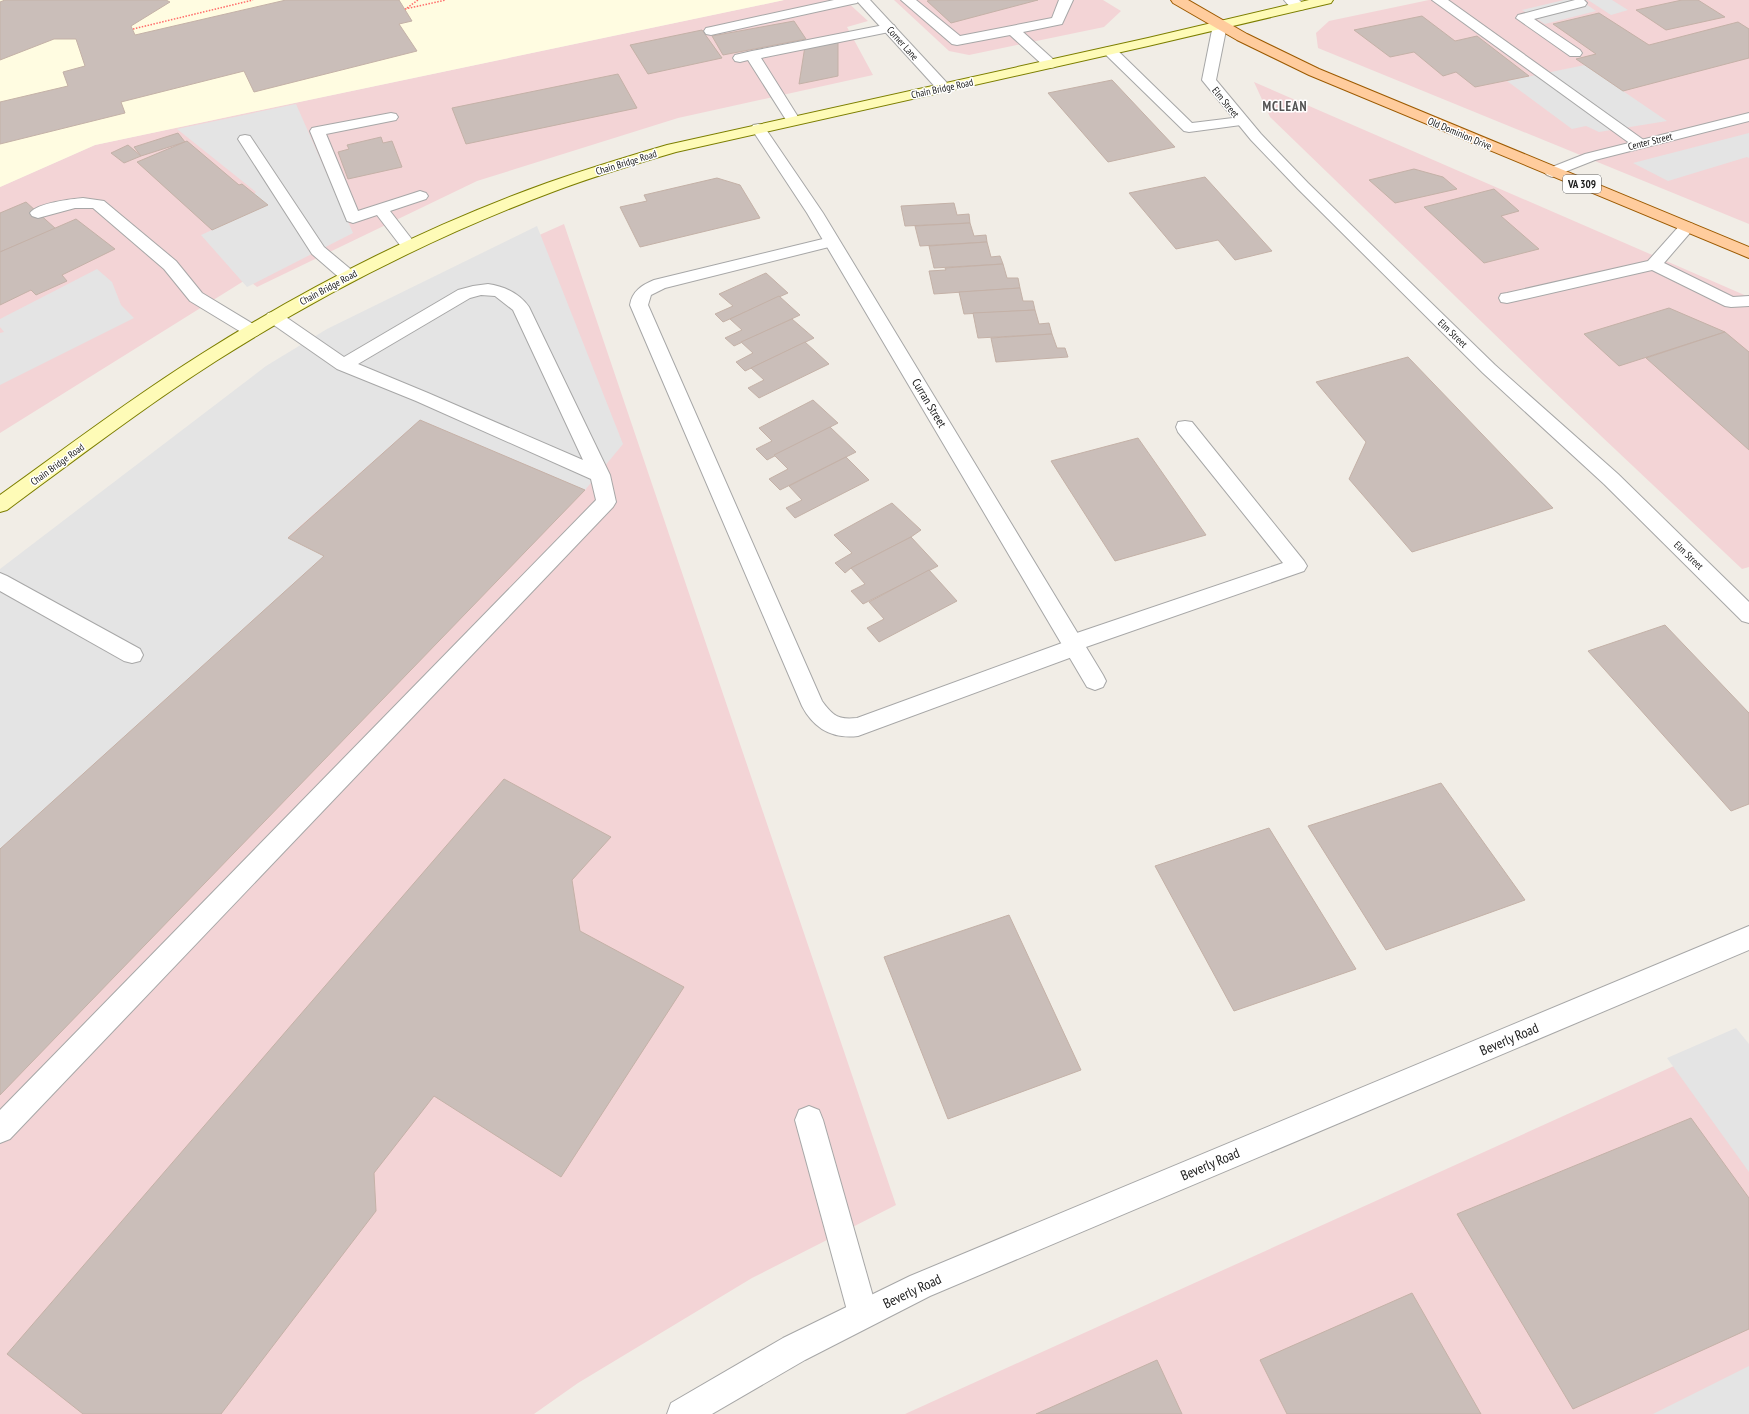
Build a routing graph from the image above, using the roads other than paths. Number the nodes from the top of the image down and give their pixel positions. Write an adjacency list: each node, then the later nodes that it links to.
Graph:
1 (852, 0): 15 (street)
2 (863, 0): 13 (street, Corner Lane)
3 (908, 0): 14 (street)
4 (1066, 0): 14 (street)
5 (1178, 0): 12 (main road, Old Dominion Drive / VA 309)
6 (1326, 0): 8 (main road, Chain Bridge Road)
7 (1439, 0): 26 (street)
8 (1295, 3): 12 (main road, Chain Bridge Road)
9 (1580, 3): 11 (street)
10 (1532, 4): 11 (street)
11 (1544, 12): 17 (street)
12 (1220, 25): 16 (main road, Chain Bridge Road); 23 (street, Elm Street); 27 (main road, Old Dominion Drive / VA 309)
13 (889, 28): 19 (street, Corner Lane); 22 (street)
14 (1013, 30): 18 (street)
15 (712, 31)
16 (1110, 51): 18 (main road, Chain Bridge Road); 23 (street)
17 (1574, 53)
18 (1050, 64): 19 (main road, Chain Bridge Road)
19 (943, 87): 22 (main road, Chain Bridge Road)
20 (391, 117): 29 (street)
21 (1749, 117): 26 (street, Center Street)
22 (793, 120): 24 (main road, Chain Bridge Road)
23 (1241, 121): 46 (street, Elm Street)
24 (758, 128): 32 (street, Curran Street); 33 (main road, Chain Bridge Road)
25 (244, 139): 36 (street)
26 (1640, 144): 27 (street, Center Street)
27 (1552, 172): 31 (main road, Old Dominion Drive / VA 309)
28 (420, 196): 29 (street)
29 (380, 209): 33 (street)
30 (38, 213): 40 (street)
31 (1687, 227): 34 (main road, Old Dominion Drive / VA 309); 35 (street)
32 (831, 242): 47 (street, Curran Street); 47 (street)
33 (409, 246): 36 (main road, Chain Bridge Road)
34 (1749, 253)
35 (1654, 265): 37 (street); 38 (street)
36 (348, 276): 39 (main road, Chain Bridge Road)
37 (1507, 298)
38 (1749, 301)
39 (274, 317): 40 (main road, Chain Bridge Road); 41 (street)
40 (252, 331): 44 (main road, Chain Bridge Road)
41 (343, 366): 43 (street); 43 (street)
42 (1185, 427): 47 (street)
43 (600, 475): 52 (street)
44 (0, 505)
45 (0, 581): 48 (street)
46 (1749, 615)
47 (1074, 645): 49 (street, Curran Street)
48 (132, 655)
49 (1095, 681)
50 (1749, 938): 53 (street, Beverly Road)
51 (809, 1120): 53 (street)
52 (0, 1129)
53 (863, 1314): 54 (street, Beverly Road)
54 (682, 1414)

